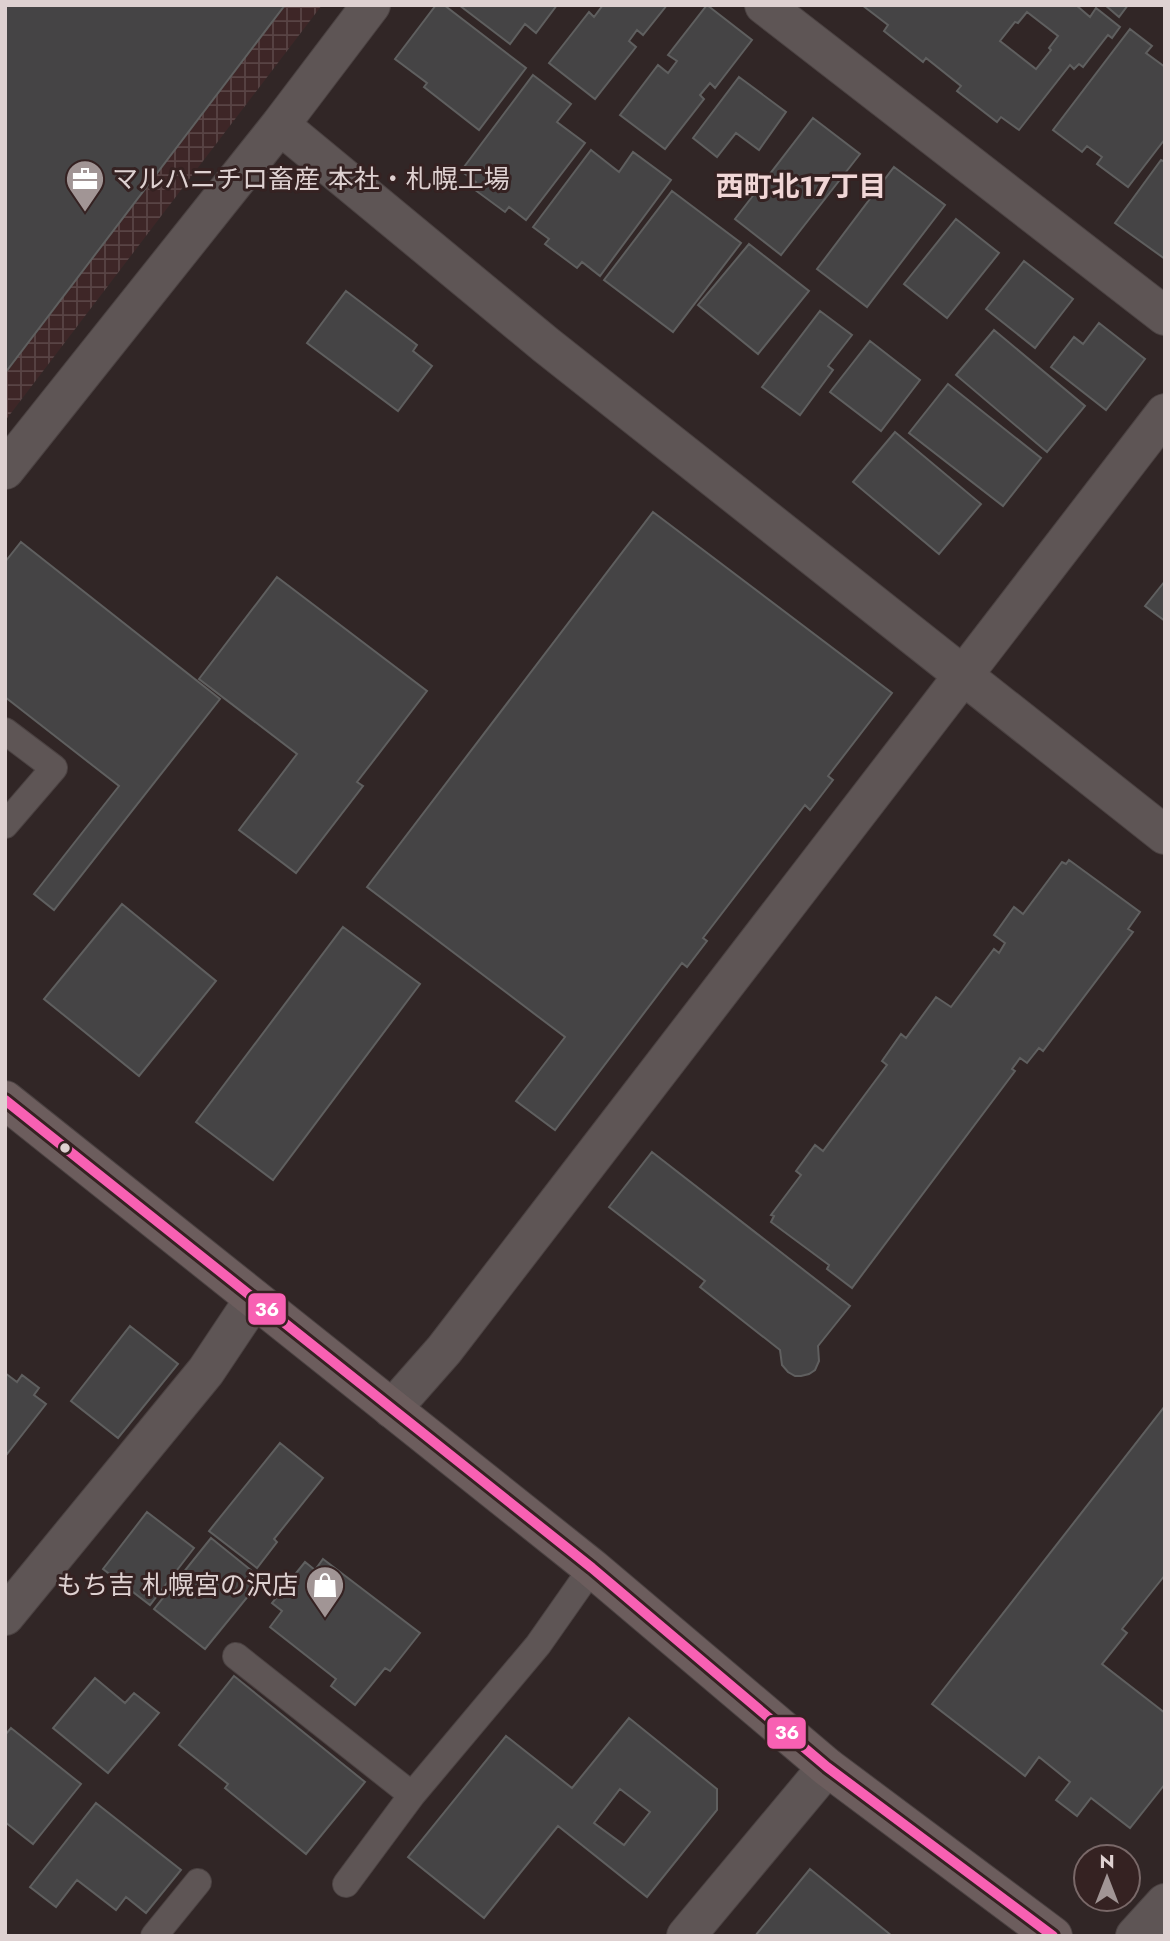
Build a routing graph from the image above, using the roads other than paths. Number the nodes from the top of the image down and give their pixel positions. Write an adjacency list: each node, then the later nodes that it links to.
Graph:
1 (371, 5): 3 (street)
2 (764, 5): 4 (street)
3 (280, 125): 6 (street); 7 (street)
4 (1165, 316)
5 (1165, 413): 7 (street)
6 (5, 470)
7 (963, 675): 10 (street); 13 (street)
8 (5, 731): 9 (lane)
9 (5, 825)
10 (1165, 835)
11 (5, 1100): 12 (main road)
12 (254, 1299): 13 (main road); 15 (street)
13 (392, 1409): 14 (main road)
14 (592, 1568): 17 (main road); 18 (lane)
15 (5, 1616)
16 (236, 1656): 18 (lane)
17 (827, 1767): 23 (street); 24 (main road)
18 (412, 1795): 20 (lane)
19 (198, 1882): 22 (lane)
20 (346, 1884)
21 (1165, 1903): 25 (street)
22 (155, 1936)
23 (686, 1936)
24 (1053, 1936)
25 (1135, 1936)

